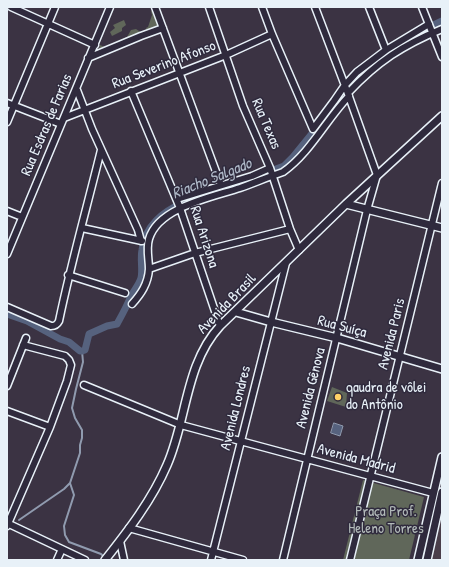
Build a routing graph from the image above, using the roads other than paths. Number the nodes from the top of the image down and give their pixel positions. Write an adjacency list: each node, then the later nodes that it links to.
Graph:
1 (11, 7): 10 (street)
2 (55, 7): 10 (street)
3 (110, 7): 15 (street, Rua Esdras de Farias)
4 (155, 7): 11 (street)
5 (209, 7): 17 (street, Rua Texas)
6 (262, 7): 14 (street)
7 (315, 7): 22 (street)
8 (369, 7): 16 (street)
9 (422, 7): 12 (street)
10 (48, 24): 15 (street); 25 (street)
11 (163, 28): 19 (street); 20 (street)
12 (431, 28): 13 (street); 16 (street); 18 (street); 22 (street)
13 (442, 29)
14 (272, 34): 17 (street, Rua Severino Afonso); 22 (street)
15 (94, 44): 19 (street, Rua Esdras de Farias)
16 (386, 50): 22 (street)
17 (226, 55): 20 (street, Rua Severino Afonso); 31 (street, Rua Texas)
18 (442, 57)
19 (88, 58): 21 (street, Rua Esdras de Farias)
20 (180, 73): 23 (street, Rua Severino Afonso); 35 (street)
21 (77, 90): 26 (street); 28 (street, Rua Esdras de Farias)
22 (347, 90): 32 (street); 33 (street)
23 (131, 91): 26 (street, Rua Severino Afonso); 36 (street, Rua Arizona)
24 (7, 103): 25 (street)
25 (14, 106): 28 (street); 29 (street)
26 (85, 110): 28 (street, Rua Severino Afonso); 30 (street)
27 (442, 116): 32 (street, Avenida Brasil)
28 (62, 121): 40 (street, Rua Esdras de Farias)
29 (7, 122)
30 (101, 150): 42 (street); 42 (street)
31 (270, 169): 33 (street, Rua Texas); 35 (street)
32 (377, 175): 37 (street, Avenida Brasil); 38 (street, Avenida Gênova)
33 (273, 176): 36 (street); 44 (street, Rua Texas)
34 (442, 183): 41 (street, Avenida Paris)
35 (221, 185): 36 (street)
36 (179, 204): 46 (street, Rua Arizona); 49 (street)
37 (346, 204): 38 (street); 45 (street, Avenida Brasil)
38 (367, 210): 41 (street); 58 (street, Avenida Gênova)
39 (7, 211): 40 (street)
40 (22, 217): 47 (street, Rua Esdras de Farias)
41 (432, 225): 43 (street); 60 (street, Avenida Paris)
42 (82, 228): 50 (street)
43 (442, 228)
44 (290, 229): 45 (street, Rua Texas); 46 (street)
45 (299, 250): 48 (street, Avenida Brasil)
46 (195, 253): 49 (street); 56 (street, Rua Arizona)
47 (7, 254)
48 (286, 263): 54 (street, Avenida Brasil); 55 (street, Avenida Londres)
49 (149, 269): 52 (street)
50 (68, 275): 51 (street); 53 (street)
51 (125, 293)
52 (132, 304)
53 (7, 307)
54 (236, 312): 55 (street, Rua Suíça); 56 (street, Avenida Brasil)
55 (271, 322): 58 (street, Rua Suíça); 67 (street, Avenida Londres)
56 (220, 326): 65 (street, Avenida Brasil)
57 (26, 338): 59 (street)
58 (337, 338): 60 (street, Rua Suíça); 69 (street, Avenida Gênova)
59 (23, 345): 63 (street); 66 (street)
60 (400, 357): 61 (street, Rua Suíça); 70 (street, Avenida Paris)
61 (442, 369)
62 (84, 385): 65 (street, Avenida Madrid)
63 (7, 386)
64 (7, 411): 66 (street)
65 (181, 424): 67 (street, Avenida Madrid); 74 (street, Avenida Brasil)
66 (50, 427): 73 (street)
67 (242, 442): 69 (street, Avenida Madrid); 77 (street, Avenida Londres)
68 (442, 457): 71 (street)
69 (307, 460): 70 (street, Avenida Madrid); 84 (street, Avenida Gênova)
70 (370, 475): 71 (street, Avenida Madrid); 85 (street, Avenida Paris)
71 (433, 493): 86 (street)
72 (442, 494): 87 (street)
73 (7, 525): 76 (street)
74 (129, 528): 75 (street, Avenida Brasil); 77 (street)
75 (120, 541): 80 (street, Avenida Brasil); 81 (street)
76 (62, 549): 78 (street); 79 (street)
77 (213, 552): 82 (street, Avenida Londres); 83 (street)
78 (57, 560)
79 (85, 560)
80 (105, 560)
81 (124, 560)
82 (211, 560)
83 (243, 560)
84 (283, 560)
85 (350, 560)
86 (418, 560)
87 (427, 560)

